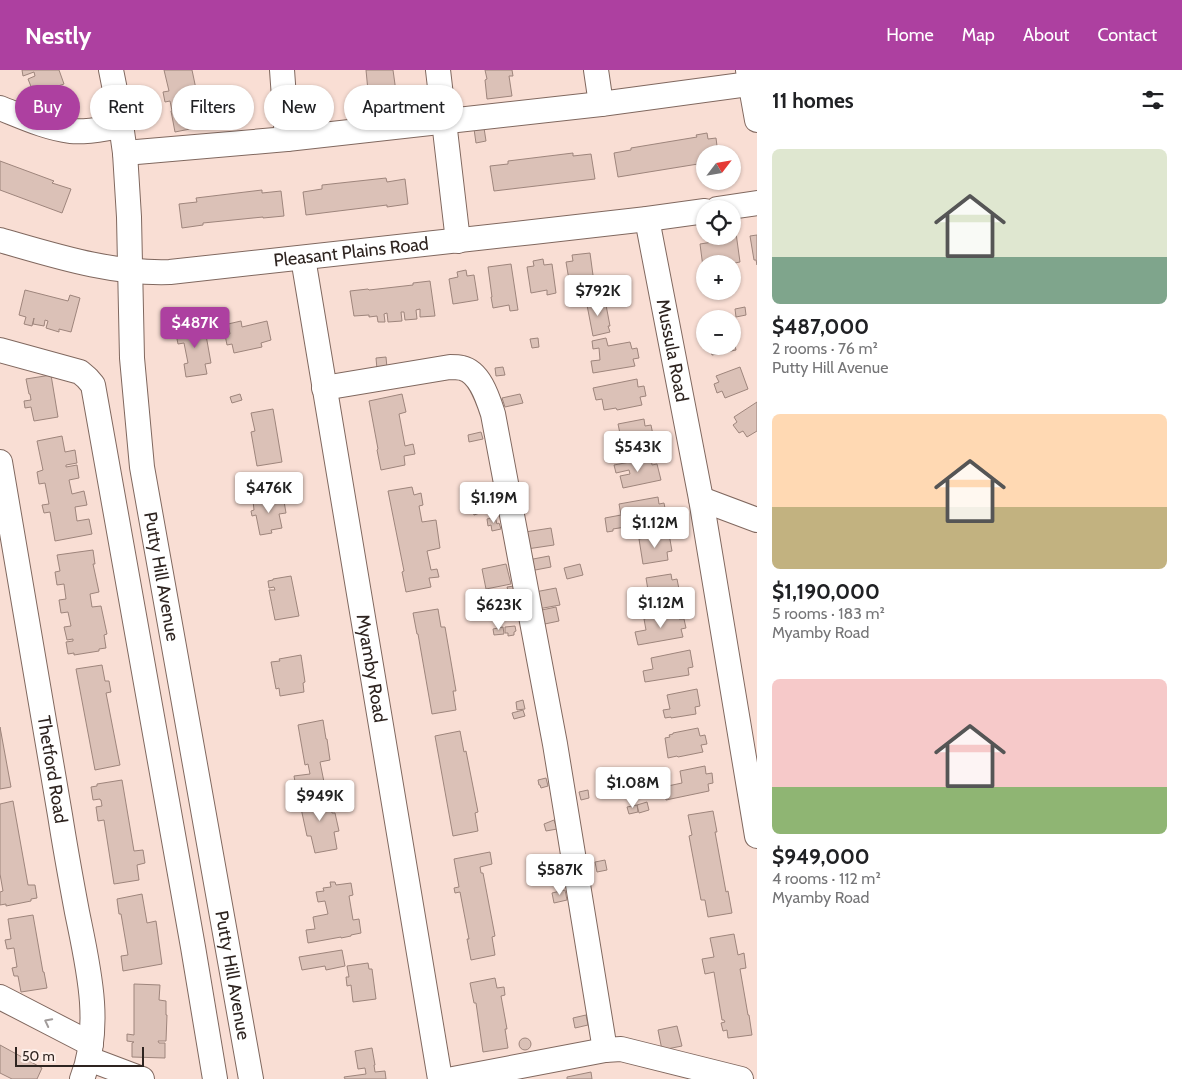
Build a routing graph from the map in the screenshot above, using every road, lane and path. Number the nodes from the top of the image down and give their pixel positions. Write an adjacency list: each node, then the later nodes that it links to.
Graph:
1 (111, 70): 6 (street, Putty Hill Avenue)
2 (282, 70): 16 (street)
3 (438, 70): 7 (street)
4 (596, 70): 8 (street)
5 (752, 79): 8 (street); 11 (street)
6 (114, 85)
7 (440, 85)
8 (601, 104): 10 (street)
9 (0, 108): 12 (street)
10 (463, 119)
11 (757, 120)
12 (95, 130)
13 (122, 130): 17 (street, Putty Hill Avenue)
14 (370, 130): 16 (street)
15 (445, 130): 23 (street)
16 (287, 140): 17 (street)
17 (125, 153): 25 (street, Putty Hill Avenue)
18 (757, 203): 19 (street)
19 (741, 205)
20 (696, 211): 21 (street, Pleasant Plains Road)
21 (647, 219): 23 (street, Pleasant Plains Road); 29 (street, Mussula Road)
22 (0, 240): 25 (street, Pleasant Plains Road)
23 (458, 241): 24 (street, Pleasant Plains Road)
24 (303, 258): 25 (street, Pleasant Plains Road); 27 (street, Myamby Road)
25 (130, 272): 37 (street, Putty Hill Avenue)
26 (0, 350): 36 (street)
27 (324, 388): 33 (street); 38 (street, Myamby Road)
28 (0, 462): 34 (street, Thetford Road)
29 (701, 499): 30 (street); 31 (street, Mussula Road)
30 (757, 520)
31 (757, 836)
32 (0, 997): 34 (street, one-way to 32)
33 (605, 1050): 39 (street); 40 (street)
34 (88, 1061): 35 (street)
35 (142, 1079)
36 (215, 1079)
37 (251, 1079)
38 (440, 1079)
39 (453, 1079)
40 (742, 1079)

